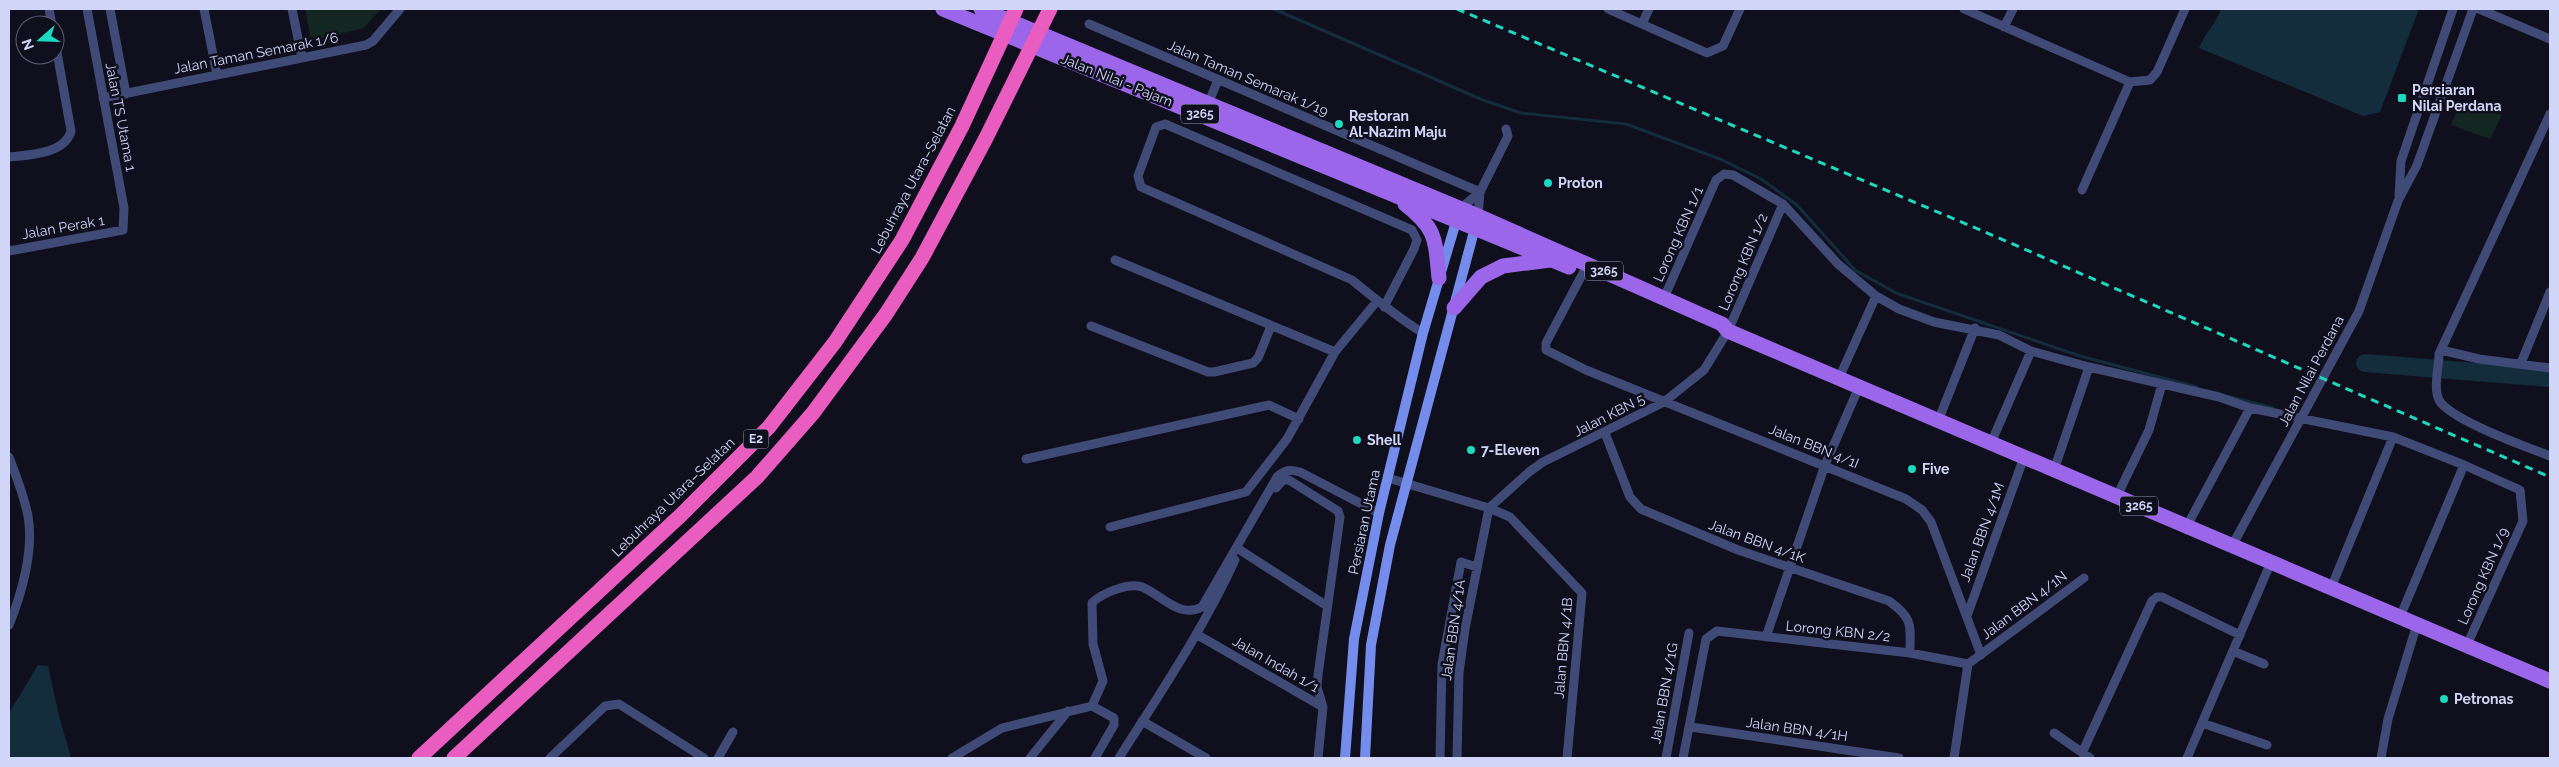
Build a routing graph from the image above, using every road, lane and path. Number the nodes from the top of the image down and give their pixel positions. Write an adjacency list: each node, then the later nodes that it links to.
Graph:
1 (86, 9): 30 (street, Jalan TS Utama 1)
2 (110, 9): 29 (street)
3 (204, 9): 26 (street)
4 (292, 9): 24 (street)
5 (400, 9): 24 (street, Jalan Taman Semarak 1/6)
6 (943, 9): 36 (main road, Jalan Nilai - Pajam / 3265)
7 (981, 9): 31 (main road, Jalan Nilai - Pajam / 3265)
8 (1608, 9): 21 (street)
9 (1649, 9): 21 (street)
10 (1740, 9): 21 (street)
11 (1964, 9): 22 (street)
12 (2013, 9): 22 (street)
13 (2185, 9): 28 (street)
14 (2453, 9): 38 (street, Jalan Nilai Perdana)
15 (2473, 9): 38 (street, Jalan Nilai Perdana)
16 (2479, 9): 18 (street)
17 (1016, 10): 123 (highway, Lebuhraya Utara–Selatan / E2)
18 (2498, 12): 23 (street)
19 (1047, 16): 124 (highway, E2)
20 (1089, 24): 27 (street, Jalan Taman Semarak 1/19)
21 (1642, 24)
22 (2004, 27): 28 (street)
23 (2550, 39)
24 (302, 58): 26 (street, Jalan Taman Semarak 1/6)
25 (59, 65): 34 (street)
26 (217, 75): 29 (street, Jalan Taman Semarak 1/6)
27 (1218, 80): 31 (street); 37 (street, Jalan Taman Semarak 1/19)
28 (2130, 82): 35 (street)
29 (126, 94): 30 (street, Jalan Taman Semarak 1/6)
30 (103, 98): 42 (street, Jalan TS Utama 1)
31 (1208, 104): 40 (main road, Jalan Nilai - Pajam / 3265)
32 (2550, 114): 60 (street)
33 (1506, 129): 37 (street)
34 (9, 157)
35 (2082, 190)
36 (1388, 191): 40 (main road, Jalan Nilai - Pajam / 3265); 47 (main road)
37 (1480, 192): 40 (street); 41 (street)
38 (2398, 201): 88 (street, Jalan Nilai Perdana)
39 (1783, 204): 49 (street); 50 (street, Lorong KBN 1/1); 56 (street, Lorong KBN 1/2)
40 (1458, 214): 41 (main road, 3265); 47 (main road, Persiaran Utama)
41 (1477, 222): 45 (main road, 3265); 50 (main road, 3265); 52 (main road)
42 (123, 230): 43 (street, Jalan Perak 1)
43 (9, 251)
44 (1115, 260): 54 (street)
45 (1551, 260): 46 (main road, 3265); 52 (main road)
46 (1583, 273): 56 (main road, 3265); 67 (street, Jalan BBN 4/1I)
47 (1438, 278): 57 (main road, Persiaran Utama)
48 (2550, 292): 61 (street)
49 (1876, 296): 55 (street); 64 (street)
50 (1664, 298): 56 (main road, 3265)
51 (1381, 304): 51 (street); 57 (street); 59 (street)
52 (1454, 308): 82 (main road)
53 (1091, 326): 54 (street)
54 (1272, 326): 59 (street)
55 (1975, 328): 58 (street); 70 (street)
56 (1728, 331): 64 (main road, 3265); 67 (street, Jalan KBN 5)
57 (1422, 333): 81 (main road, Persiaran Utama)
58 (2031, 351): 62 (street); 73 (street)
59 (1335, 352): 69 (street)
60 (2440, 352): 61 (street); 74 (street)
61 (2521, 363): 63 (street)
62 (2089, 368): 65 (street); 80 (street)
63 (2550, 368)
64 (1840, 378): 66 (main road, 3265)
65 (2162, 384): 68 (street); 83 (street)
66 (1860, 387): 70 (main road, 3265); 78 (street)
67 (1664, 402): 71 (street, Jalan KBN 5); 78 (street, Jalan BBN 4/1I)
68 (2250, 408): 72 (street); 87 (street)
69 (1300, 419): 77 (street); 86 (street)
70 (1938, 420): 73 (main road, 3265)
71 (1605, 433): 84 (street, Jalan KBN 5); 92 (street, Jalan BBN 4/1K)
72 (2393, 437): 79 (street); 94 (street)
73 (1991, 443): 76 (main road, 3265)
74 (2550, 456)
75 (9, 457): 99 (street)
76 (2024, 457): 80 (main road, 3265); 96 (street, Jalan BBN 4/1M)
77 (1026, 459)
78 (1825, 465): 92 (street); 96 (street, Jalan BBN 4/1I)
79 (2464, 465): 97 (street); 104 (street, Lorong KBN 1/9)
80 (2054, 470): 83 (main road, 3265)
81 (1388, 478): 82 (street, Jalan BBN 4/1B); 85 (main road, Persiaran Utama)
82 (1407, 483): 84 (street, Jalan BBN 4/1B); 135 (main road)
83 (2117, 496): 87 (main road, 3265)
84 (1489, 508): 91 (street, Jalan BBN 4/1A); 138 (street, Jalan BBN 4/1B)
85 (1379, 513): 111 (street); 134 (main road, Persiaran Utama)
86 (1110, 526)
87 (2186, 526): 88 (main road, 3265)
88 (2232, 546): 90 (main road, 3265)
89 (1240, 550): 95 (street); 95 (street); 100 (street)
90 (2271, 562): 94 (main road, 3265); 102 (street)
91 (1477, 567): 114 (street); 115 (street, Jalan BBN 4/1A)
92 (1788, 567): 103 (street); 106 (street, Jalan BBN 4/1K)
93 (2084, 578): 107 (street, Jalan BBN 4/1N)
94 (2331, 588): 97 (main road, 3265)
95 (1327, 606): 112 (street)
96 (1967, 616): 107 (street, Jalan BBN 4/1I)
97 (2400, 617): 98 (main road, 3265)
98 (2417, 624): 104 (main road, 3265); 144 (street)
99 (9, 625)
100 (1196, 634): 112 (street, Jalan Indah 1/1); 116 (street)
101 (1688, 634): 139 (street, Jalan BBN 4/1G)
102 (2240, 635): 105 (street); 122 (street)
103 (1766, 637): 106 (street, Lorong KBN 2/2); 118 (street, Lorong KBN 2/2)
104 (2467, 645): 110 (main road, 3265)
105 (2233, 651): 109 (street); 117 (street)
106 (1910, 653): 108 (street, Lorong KBN 2/2)
107 (1981, 655): 108 (street)
108 (1968, 664): 142 (street)
109 (2264, 664)
110 (2550, 681)
111 (1092, 706): 113 (street); 130 (street)
112 (1322, 707): 133 (street, Jalan Indah 1/1)
113 (1068, 710): 128 (street); 129 (street)
114 (1441, 713): 115 (street); 136 (street)
115 (1458, 713): 137 (street, Jalan BBN 4/1A)
116 (1142, 721): 131 (street); 132 (street)
117 (2202, 723): 121 (street); 143 (street)
118 (1691, 727): 140 (street); 141 (street, Jalan BBN 4/1H)
119 (733, 732): 127 (street)
120 (2054, 733): 122 (street)
121 (2267, 745)
122 (2086, 756)
123 (419, 758)
124 (454, 758)
125 (550, 758): 126 (street)
126 (704, 758)
127 (718, 758)
128 (952, 758)
129 (1030, 758)
130 (1095, 758)
131 (1119, 758)
132 (1206, 758)
133 (1318, 758)
134 (1345, 758)
135 (1365, 758)
136 (1440, 758)
137 (1457, 758)
138 (1567, 758)
139 (1666, 758)
140 (1683, 758)
141 (1899, 758)
142 (1954, 758)
143 (2187, 758)
144 (2381, 758)

